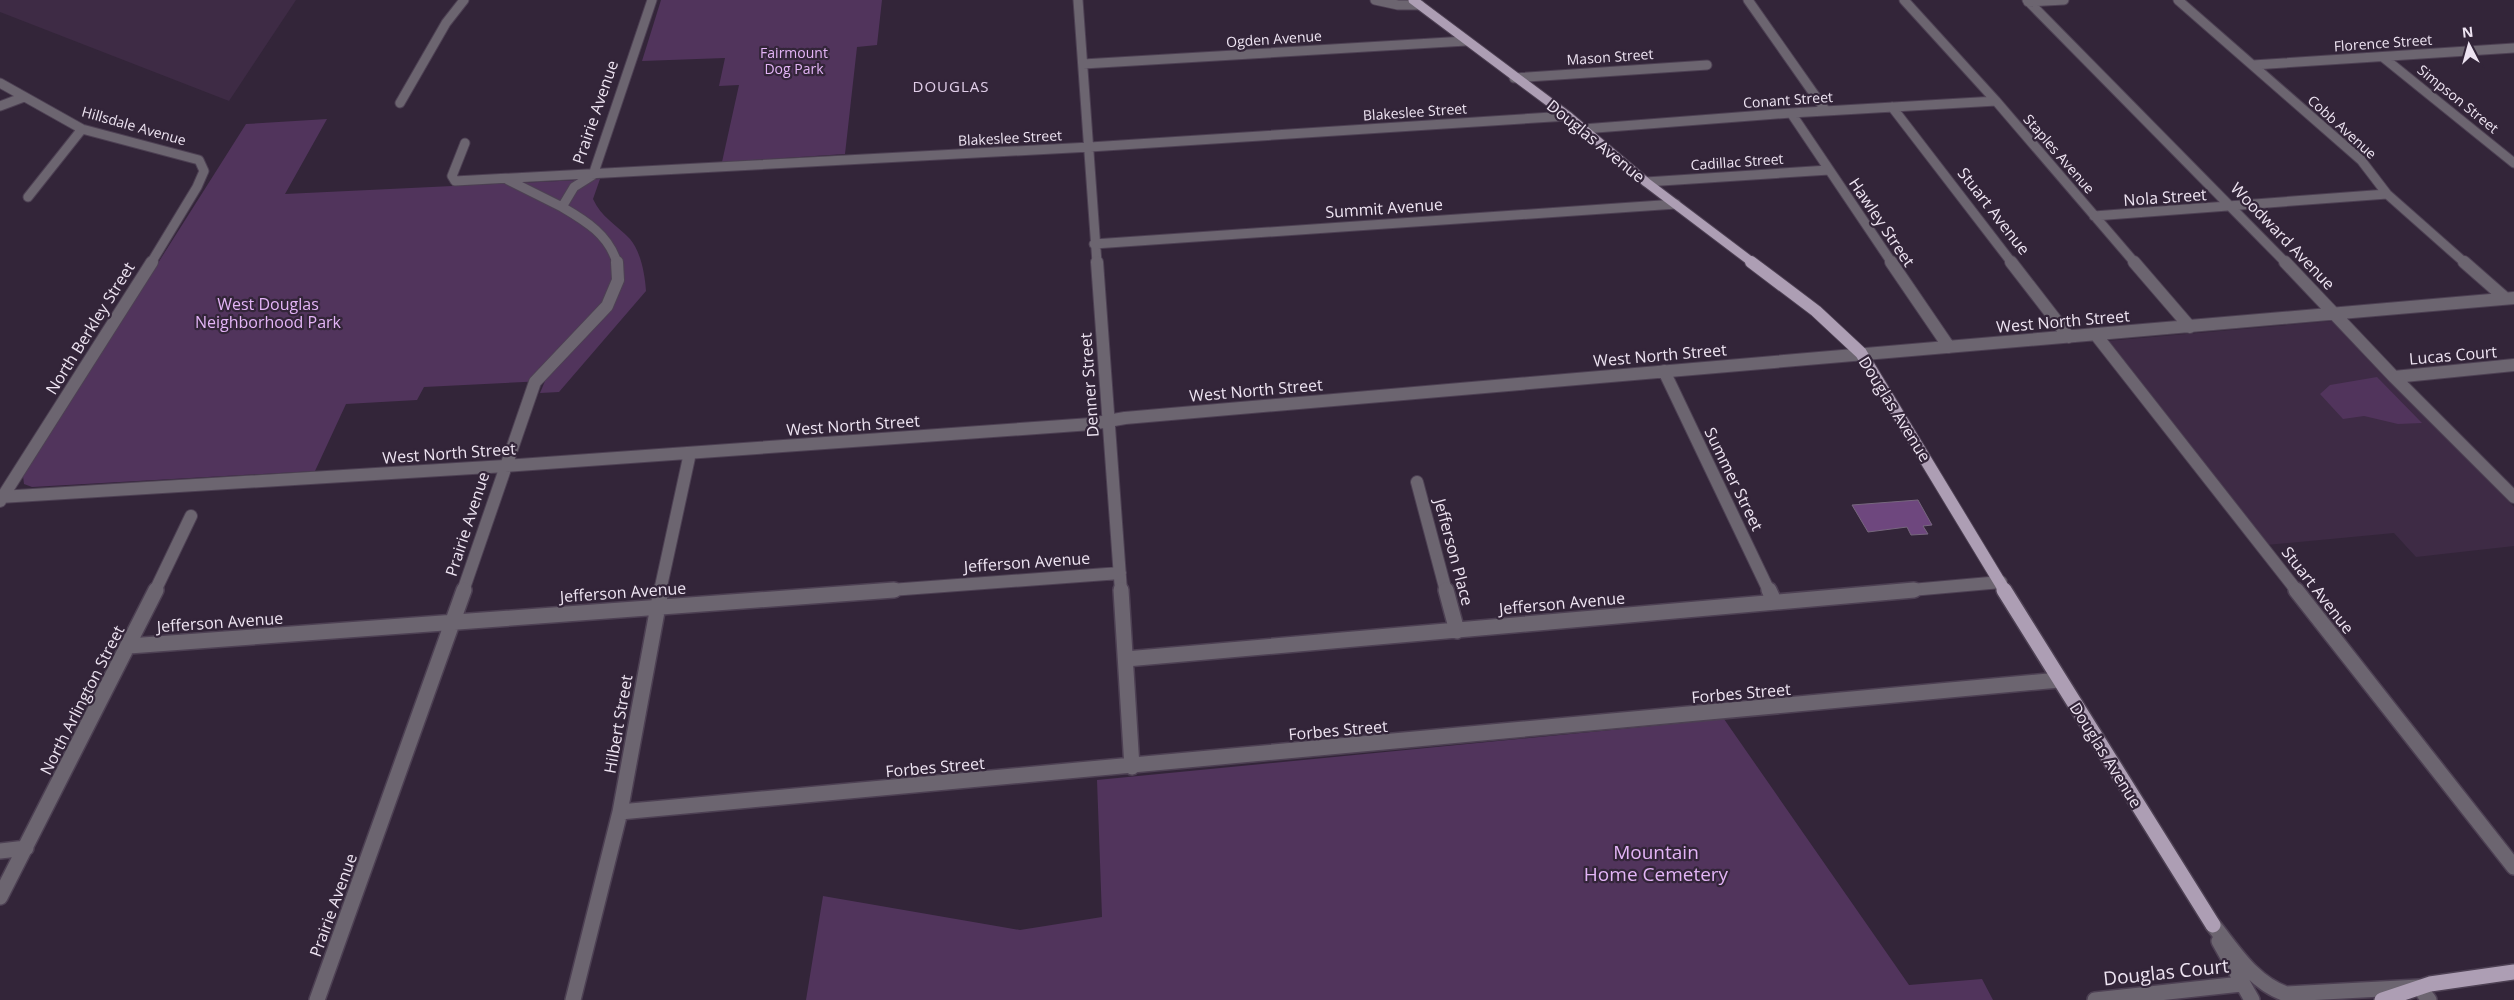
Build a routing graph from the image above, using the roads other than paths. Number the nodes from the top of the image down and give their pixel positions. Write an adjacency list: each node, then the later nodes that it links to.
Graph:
1 (464, 0): 21 (street)
2 (652, 0): 34 (street, Prairie Avenue)
3 (1078, 0): 14 (street, Denner Street)
4 (1377, 0): 10 (street)
5 (1748, 0): 24 (street)
6 (1904, 0): 20 (street, Staples Avenue)
7 (2064, 0): 9 (street)
8 (2178, 0): 16 (street, Cobb Avenue)
9 (2028, 1): 41 (street, Woodward Avenue)
10 (1417, 3): 11 (main road, Douglas Avenue)
11 (1466, 41): 14 (street, Ogden Avenue); 17 (main road, Douglas Avenue)
12 (2513, 49): 13 (street, Florence Street)
13 (2384, 58): 16 (street, Florence Street); 31 (street, Simpson Street)
14 (1083, 64): 30 (street, Denner Street)
15 (1707, 65): 17 (street, Mason Street)
16 (2253, 65): 37 (street, Cobb Avenue)
17 (1514, 78): 26 (main road, Douglas Avenue)
18 (0, 83): 19 (street, Hillsdale Avenue)
19 (24, 96): 22 (street); 27 (street, Hillsdale Avenue)
20 (1996, 101): 23 (street, Conant Street); 42 (street, Staples Avenue)
21 (400, 103)
22 (0, 106)
23 (1892, 107): 24 (street, Conant Street); 48 (street, Stuart Avenue)
24 (1826, 111): 25 (street, Conant Street)
25 (1791, 113): 28 (street, Conant Street); 33 (street, Hawley Street)
26 (1568, 116): 28 (main road, Douglas Avenue); 30 (street, Blakeslee Street)
27 (82, 129): 32 (street, Hillsdale Avenue); 38 (street)
28 (1583, 129): 36 (main road, Douglas Avenue)
29 (465, 143): 35 (street, Blakeslee Street)
30 (1090, 147): 34 (street, Blakeslee Street); 43 (street, Denner Street)
31 (2514, 162)
32 (204, 170): 59 (street, North Berkley Street)
33 (1829, 170): 36 (street, Cadillac Street); 49 (street, Hawley Street)
34 (593, 175): 35 (street, Blakeslee Street); 40 (street, Prairie Avenue)
35 (508, 180): 40 (street)
36 (1646, 182): 39 (main road, Douglas Avenue)
37 (2388, 194): 41 (street, Nola Street); 44 (street, Cobb Avenue)
38 (28, 196)
39 (1676, 204): 43 (street, Summit Avenue); 50 (main road, Douglas Avenue)
40 (562, 207): 56 (street, Prairie Avenue)
41 (2233, 207): 42 (street, Nola Street); 45 (street, Woodward Avenue)
42 (2094, 216): 46 (street, Staples Avenue)
43 (1094, 244): 54 (street, Denner Street)
44 (2509, 298): 45 (street, West North Street)
45 (2334, 312): 46 (street, West North Street); 53 (street, Woodward Avenue)
46 (2190, 327): 47 (street, West North Street)
47 (2096, 335): 48 (street, West North Street); 74 (street, Stuart Avenue)
48 (2069, 337): 49 (street, West North Street)
49 (1948, 347): 50 (street, West North Street)
50 (1861, 353): 52 (street, West North Street); 62 (main road, Douglas Avenue)
51 (2514, 365): 53 (street, Lucas Court)
52 (1664, 370): 54 (street, West North Street); 63 (street, Summer Street)
53 (2394, 376): 58 (street, Woodward Avenue)
54 (1108, 421): 55 (street, West North Street); 61 (street, Denner Street)
55 (690, 453): 56 (street, West North Street); 64 (street, Hilbert Street)
56 (504, 466): 59 (street, West North Street); 65 (street, Prairie Avenue)
57 (1417, 482): 66 (street, Jefferson Place)
58 (2514, 497)
59 (1, 498)
60 (191, 516): 67 (street, North Arlington Street)
61 (1120, 573): 64 (street, Jefferson Avenue); 68 (street, Denner Street)
62 (2001, 582): 63 (street, Jefferson Avenue); 69 (main road, Douglas Avenue)
63 (1774, 601): 66 (street, Jefferson Avenue)
64 (657, 607): 65 (street, Jefferson Avenue); 71 (street, Hilbert Street)
65 (453, 622): 67 (street, Jefferson Avenue); 80 (street, Prairie Avenue)
66 (1457, 631): 68 (street, Jefferson Avenue)
67 (129, 646): 72 (street, North Arlington Street)
68 (1126, 660): 70 (street, Denner Street)
69 (2059, 680): 70 (street, Forbes Street); 76 (main road, Douglas Avenue)
70 (1132, 767): 71 (street, Forbes Street)
71 (620, 812): 81 (street, Hilbert Street)
72 (26, 848): 73 (street); 75 (street, North Arlington Street)
73 (0, 851)
74 (2514, 867)
75 (0, 897)
76 (2212, 925): 78 (street, Douglas Avenue); 79 (street, Douglas Avenue)
77 (2514, 972): 79 (main road)
78 (2242, 984): 82 (street, Douglas Court); 83 (street, Douglas Avenue)
79 (2419, 987): 84 (main road); 85 (street)
80 (317, 1000)
81 (573, 1000)
82 (2095, 1000)
83 (2252, 1000)
84 (2382, 1000)
85 (2429, 1000)

